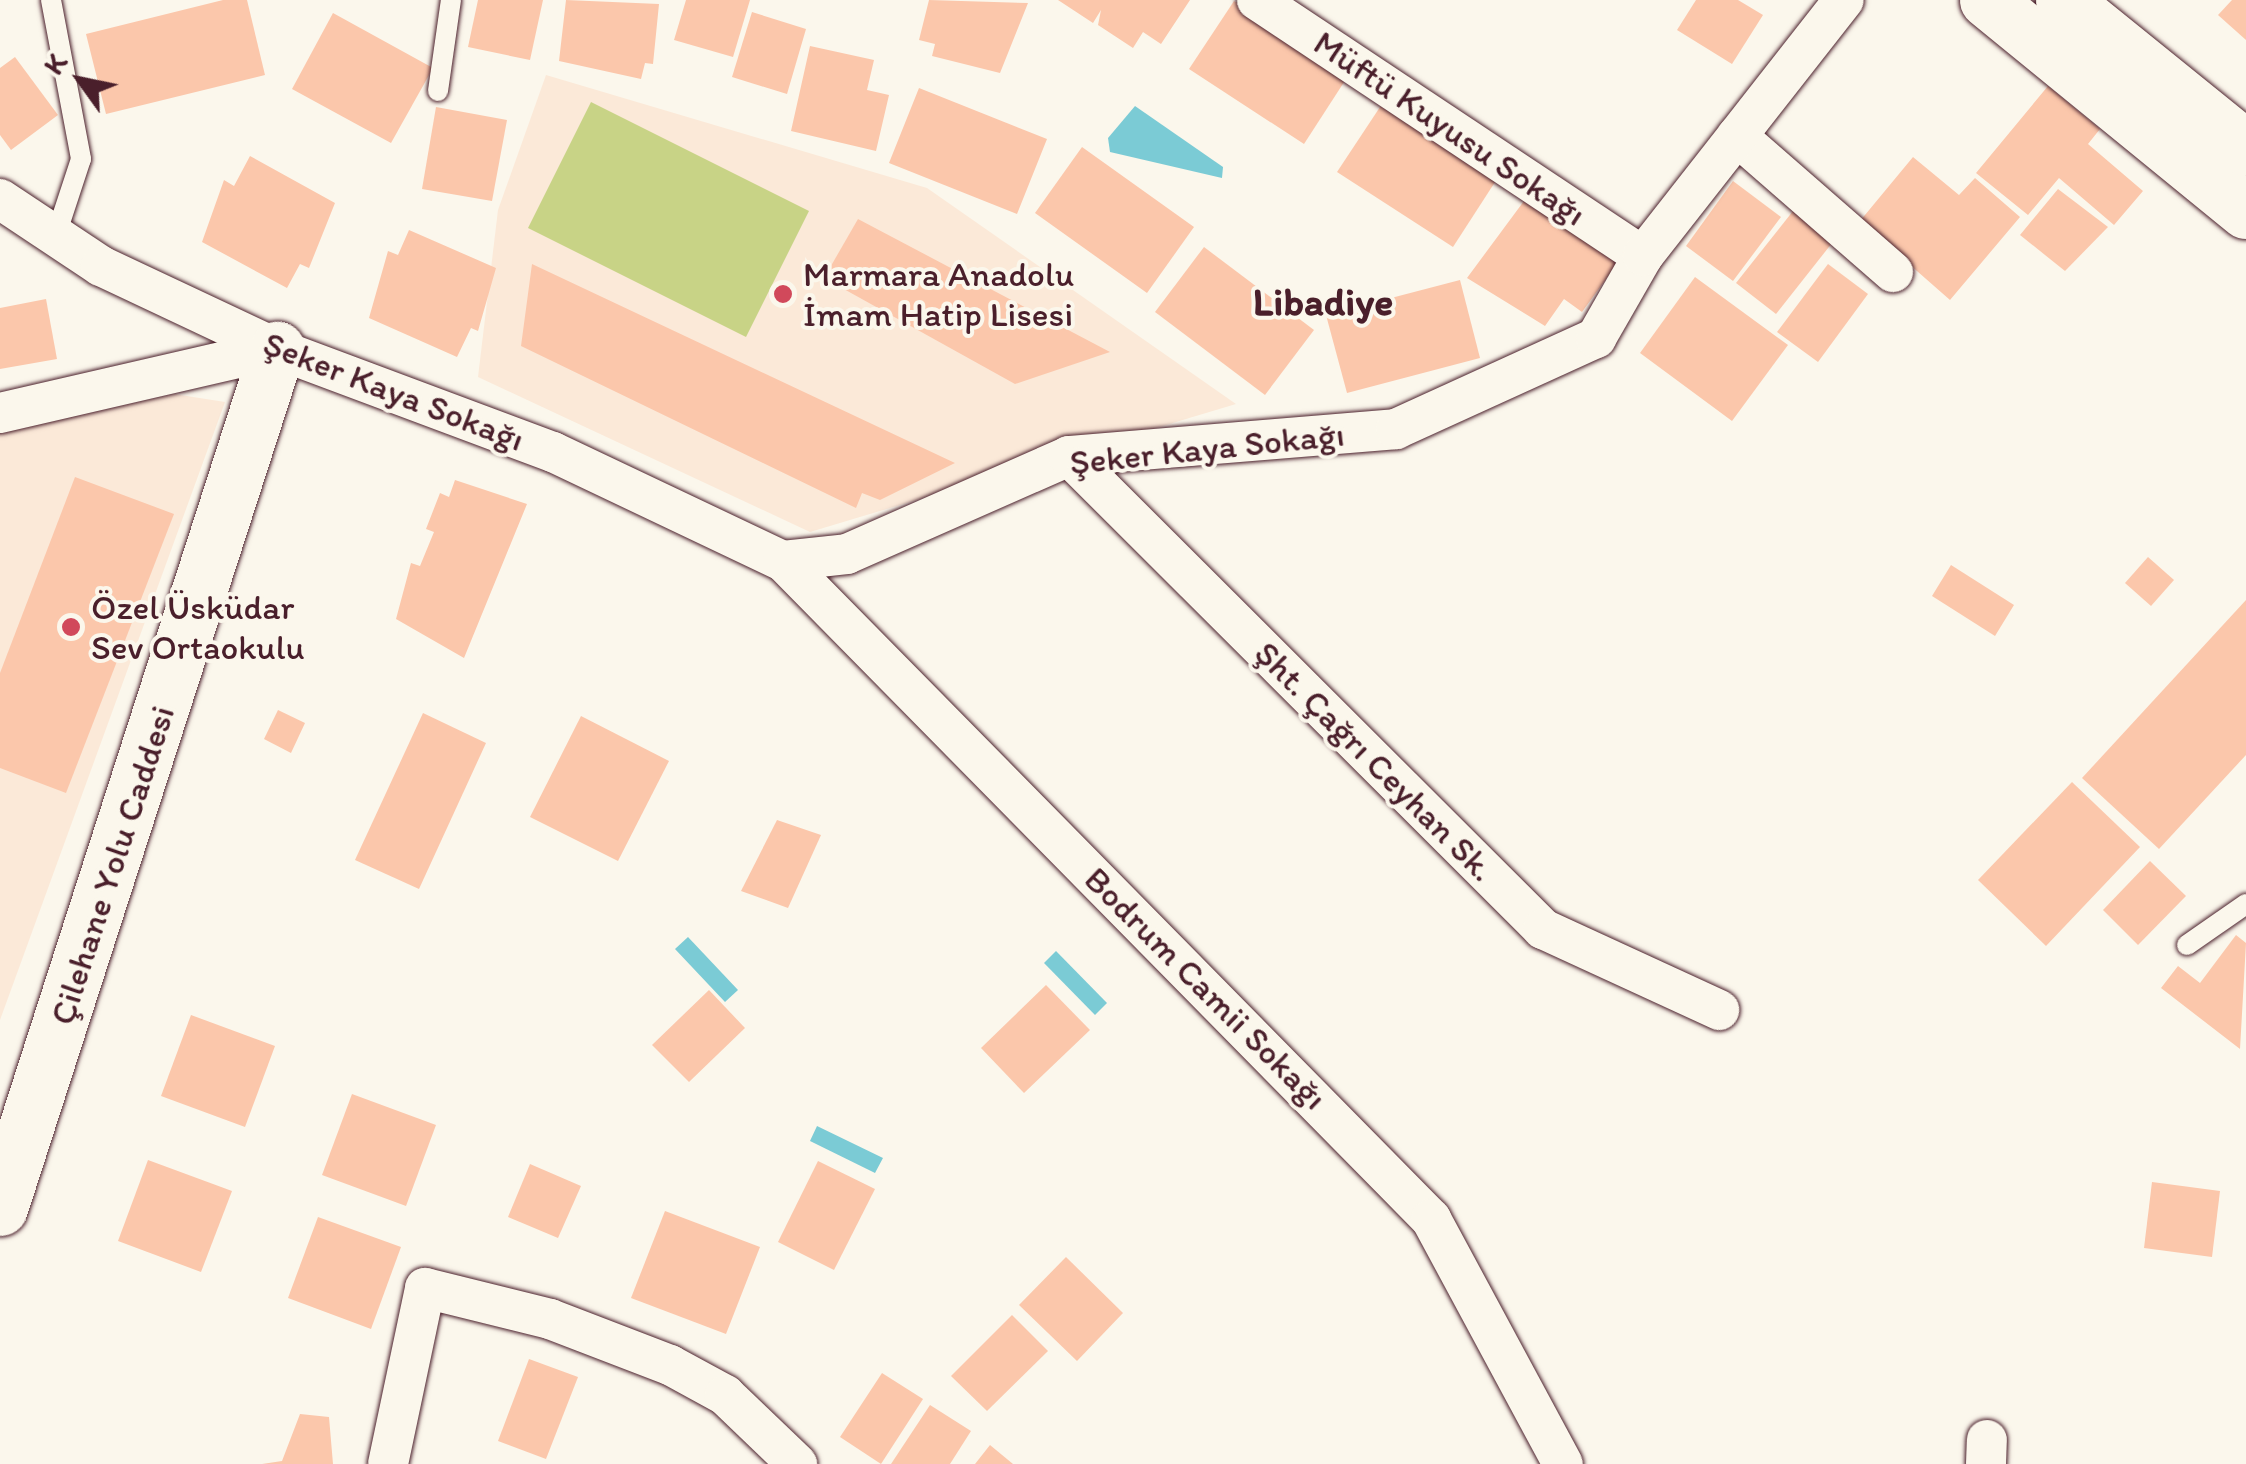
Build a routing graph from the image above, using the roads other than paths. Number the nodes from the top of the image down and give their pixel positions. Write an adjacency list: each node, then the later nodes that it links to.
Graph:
1 (51, 0): 12 (lane)
2 (451, 0): 7 (lane)
3 (1257, 0): 13 (street, Müftü Kuyusu Sokağı)
4 (1844, 0): 8 (street, Şeker Kaya Sokağı)
5 (1987, 0): 11 (street)
6 (2063, 0): 9 (street)
7 (438, 90)
8 (1736, 136): 13 (street, Şeker Kaya Sokağı); 14 (street)
9 (2246, 148)
10 (0, 200): 12 (street, Şeker Kaya Sokağı)
11 (2246, 211)
12 (55, 238): 15 (street, Şeker Kaya Sokağı)
13 (1642, 256): 17 (street, Şeker Kaya Sokağı)
14 (1893, 272)
15 (277, 350): 16 (street); 18 (street, Şeker Kaya Sokağı); 22 (street, Çilehane Yolu Caddesi)
16 (0, 412)
17 (1069, 456): 18 (street, Şeker Kaya Sokağı); 21 (street, Şht. Çağrı Ceyhan Sk.)
18 (783, 561): 25 (street, Bodrum Camii Sokağı)
19 (2246, 904): 20 (lane)
20 (2187, 945)
21 (1719, 1010)
22 (0, 1208)
23 (388, 1464): 24 (street)
24 (798, 1464)
25 (1563, 1464)

